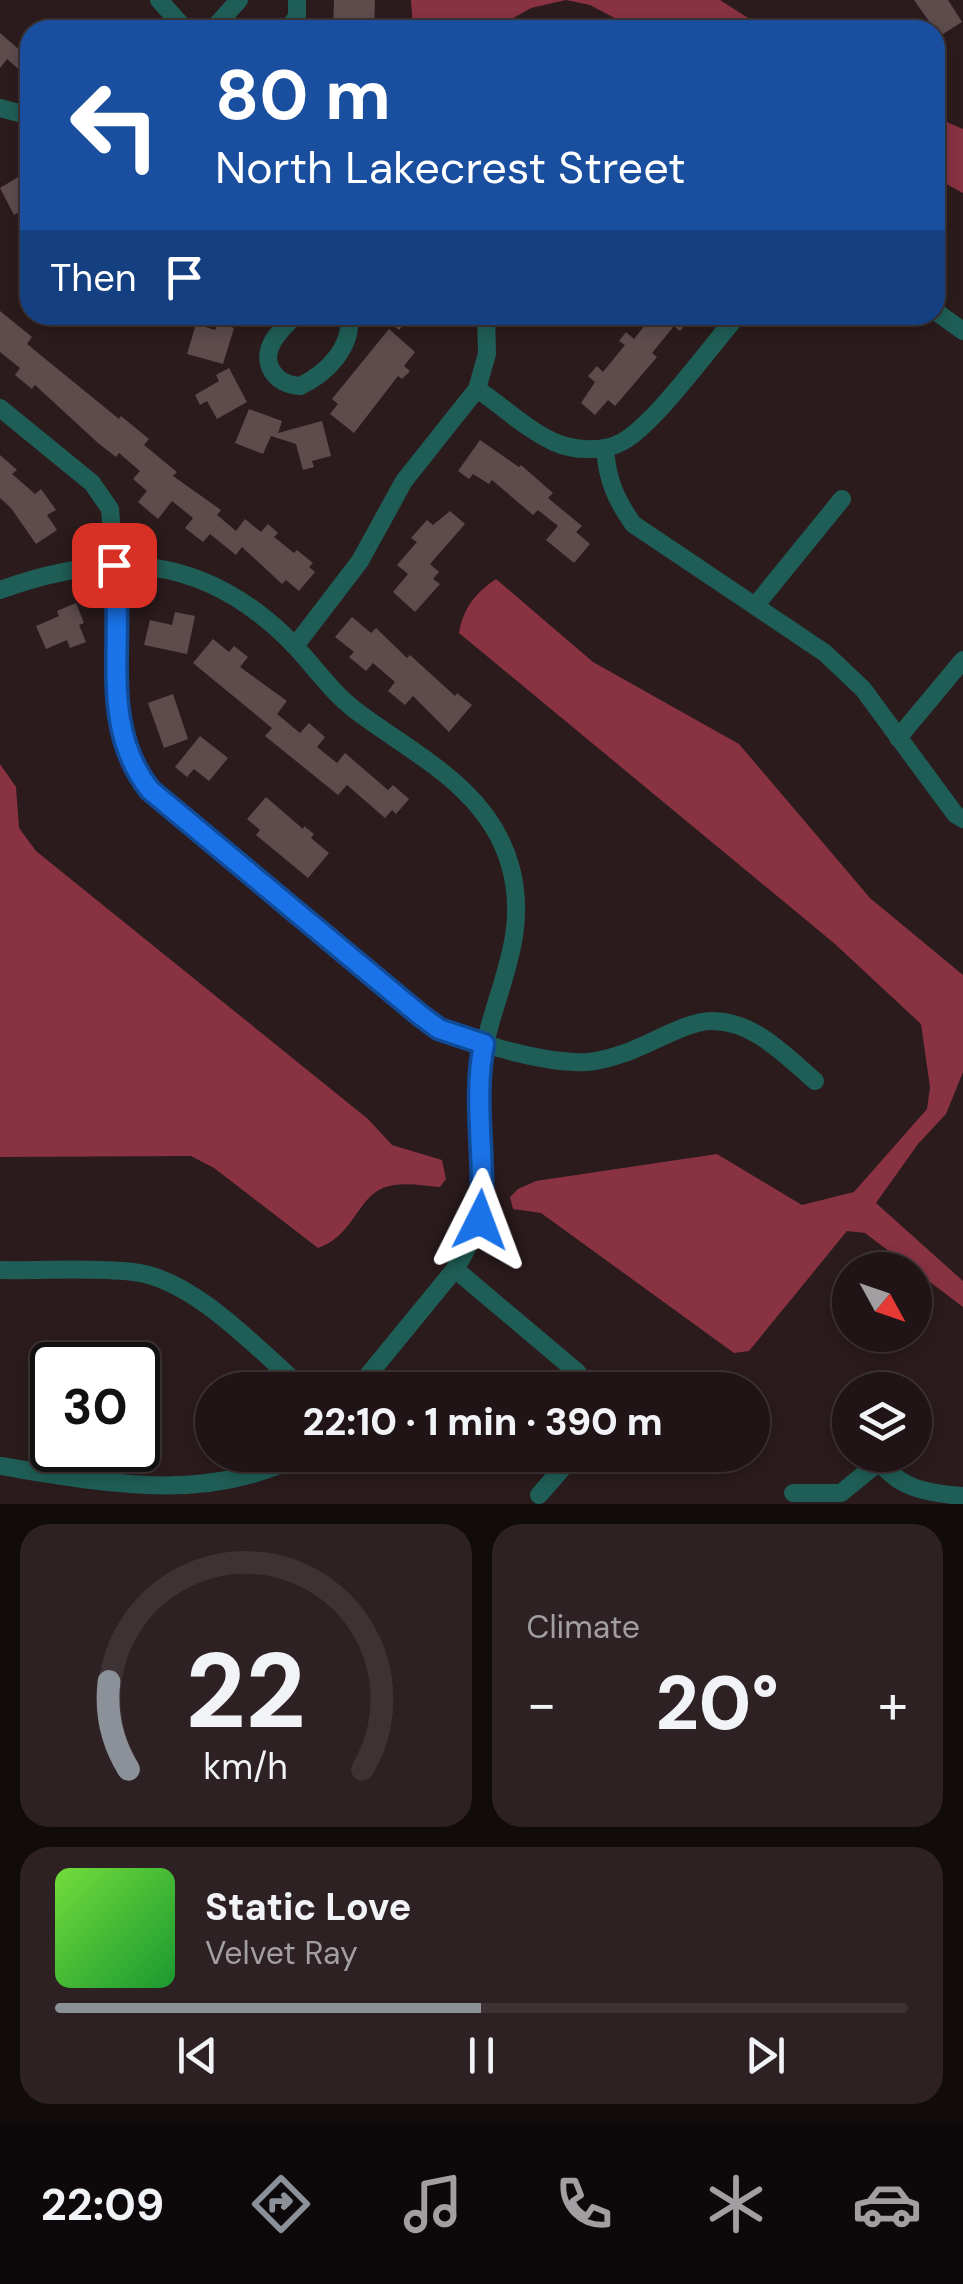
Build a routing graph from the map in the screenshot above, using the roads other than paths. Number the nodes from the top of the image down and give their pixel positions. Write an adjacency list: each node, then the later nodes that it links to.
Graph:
1 (159, 0): 3 (street)
2 (239, 0): 4 (street)
3 (177, 20)
4 (221, 20)
5 (287, 325): 6 (street)
6 (349, 325)
7 (486, 325): 9 (street)
8 (729, 325): 11 (street)
9 (477, 388): 11 (street); 16 (street)
10 (0, 408): 13 (street)
11 (605, 448): 15 (street)
12 (842, 499): 15 (street)
13 (114, 565): 14 (street); 16 (street); 20 (street)
14 (0, 590)
15 (755, 606): 18 (street)
16 (295, 646): 20 (street)
17 (963, 660): 18 (street)
18 (898, 738): 19 (street)
19 (963, 819)
20 (484, 1044): 21 (street); 22 (street)
21 (815, 1080)
22 (455, 1269): 25 (street); 26 (street)
23 (0, 1270): 24 (street)
24 (284, 1372)
25 (371, 1372)
26 (577, 1372)
27 (0, 1466): 28 (street)
28 (276, 1472)
29 (559, 1472): 33 (street)
30 (863, 1472): 32 (street)
31 (889, 1472): 34 (street)
32 (793, 1493)
33 (539, 1494)
34 (963, 1496)

